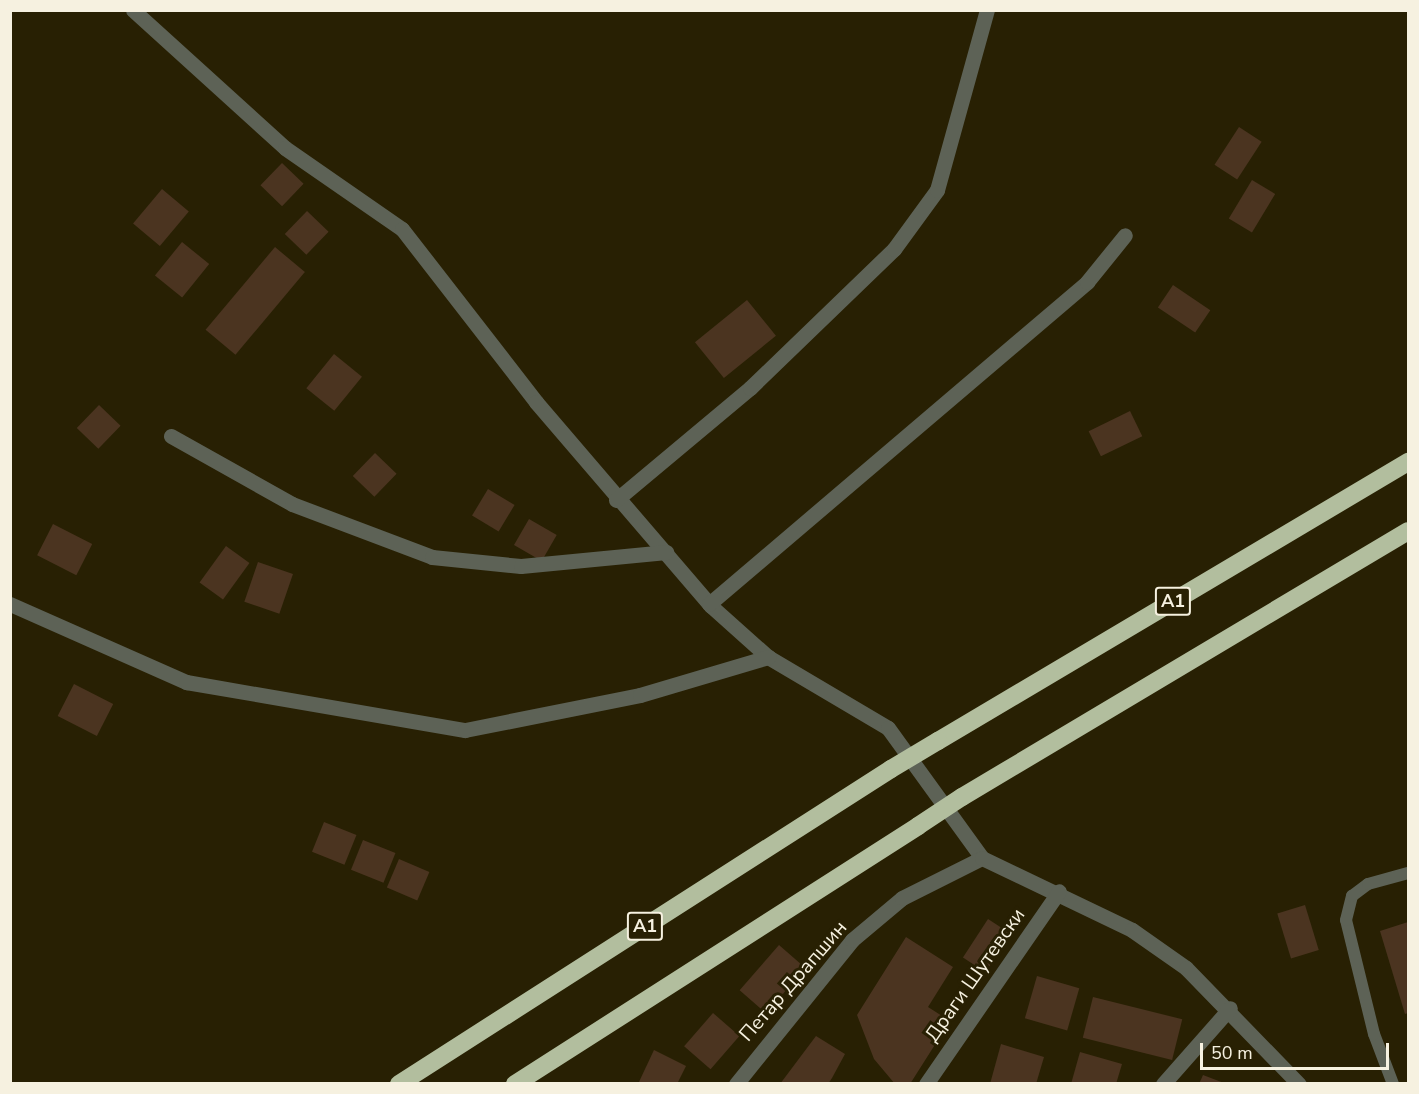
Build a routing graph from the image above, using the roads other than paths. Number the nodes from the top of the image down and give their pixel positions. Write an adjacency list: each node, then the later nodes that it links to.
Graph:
1 (133, 10): 6 (street)
2 (987, 10): 6 (street)
3 (1125, 235): 10 (street)
4 (171, 436): 8 (street)
5 (1408, 462): 16 (highway, A1, bridge)
6 (616, 500): 8 (street)
7 (1408, 531): 17 (highway, bridge)
8 (666, 552): 10 (street)
9 (10, 604): 11 (street)
10 (709, 604): 11 (street)
11 (768, 657): 12 (street)
12 (982, 858): 14 (street); 18 (street, Петар Драпшин)
13 (1408, 873): 22 (lane)
14 (1059, 891): 15 (street); 19 (street, Драги Шутевски)
15 (1230, 1008): 20 (street); 21 (street)
16 (399, 1083)
17 (515, 1083)
18 (736, 1083)
19 (926, 1083)
20 (1163, 1083)
21 (1299, 1083)
22 (1393, 1083)

